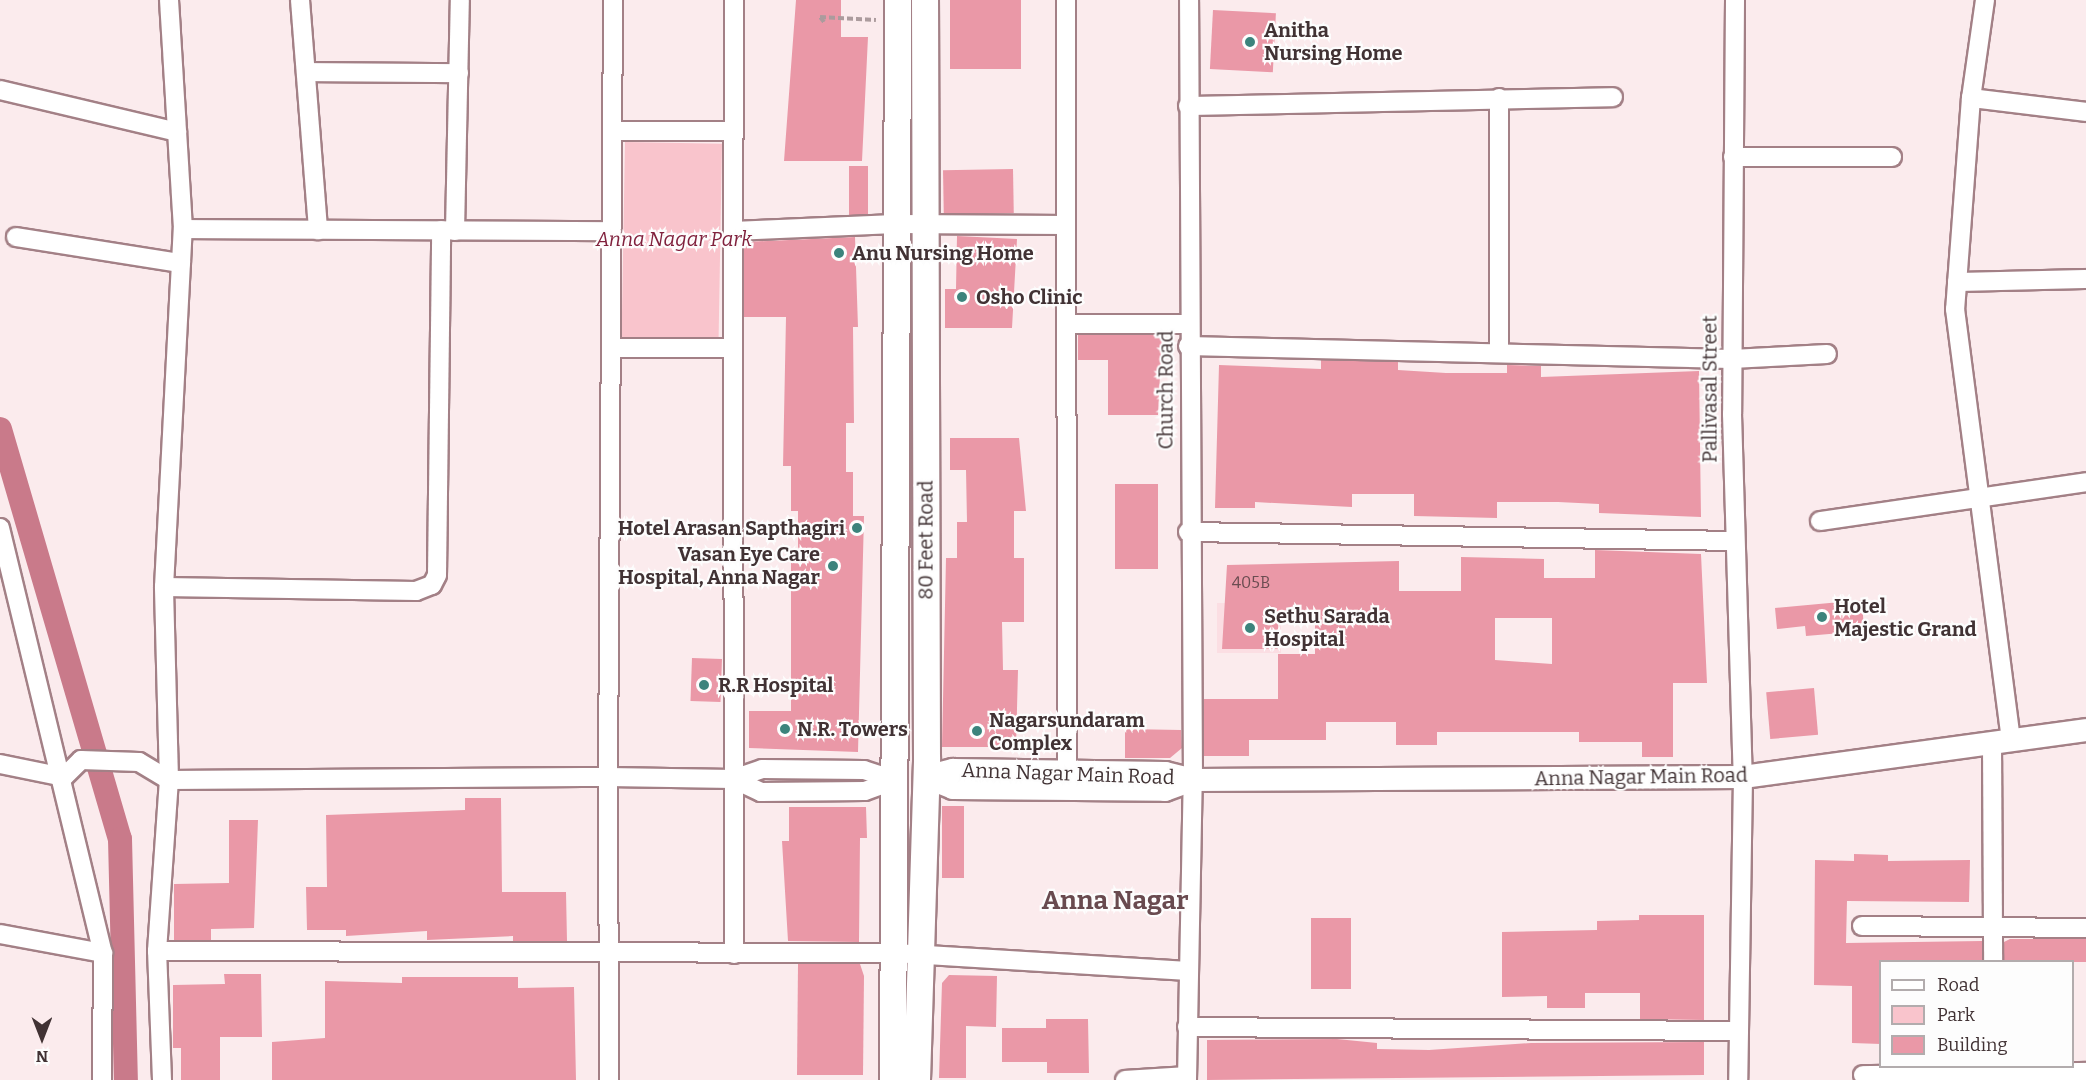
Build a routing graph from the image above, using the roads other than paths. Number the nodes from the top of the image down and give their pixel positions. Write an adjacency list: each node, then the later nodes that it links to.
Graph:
1 (169, 0): 22 (street)
2 (300, 0): 12 (street)
3 (460, 0): 13 (street)
4 (613, 0): 20 (street)
5 (734, 0): 21 (street)
6 (925, 0): 26 (main road, 80 Feet Road)
7 (1066, 0): 27 (street)
8 (1189, 0): 18 (street, Church Road)
9 (1735, 0): 23 (street, Pallivasal Street)
10 (1985, 0): 17 (street)
11 (898, 10): 25 (main road, 80 Feet Road)
12 (306, 72): 13 (street); 29 (street)
13 (459, 73): 30 (street)
14 (0, 90): 22 (street)
15 (1613, 97): 16 (street)
16 (1499, 98): 18 (street); 42 (street)
17 (1971, 98): 19 (street); 36 (street)
18 (1188, 106): 38 (street, Church Road)
19 (2086, 112)
20 (612, 131): 21 (street); 31 (street)
21 (734, 131): 32 (street)
22 (177, 132): 28 (street)
23 (1733, 157): 24 (street); 44 (street, Pallivasal Street)
24 (1892, 157)
25 (895, 224): 26 (street); 32 (street); 63 (main road, 80 Feet Road)
26 (924, 224): 27 (street); 59 (main road, 80 Feet Road)
27 (1066, 225): 37 (street)
28 (183, 229): 29 (street); 34 (street)
29 (318, 230): 30 (street)
30 (448, 230): 31 (street); 52 (street)
31 (612, 231): 40 (street)
32 (733, 231): 41 (street)
33 (16, 237): 34 (street)
34 (181, 263): 52 (street)
35 (2086, 279): 36 (street)
36 (1957, 282): 46 (street)
37 (1066, 324): 38 (street); 56 (street)
38 (1188, 324): 39 (street, Church Road)
39 (1188, 345): 42 (street); 49 (street, Church Road)
40 (612, 348): 41 (street); 58 (street)
41 (732, 348): 61 (street)
42 (1499, 353): 44 (street)
43 (1827, 354): 44 (street)
44 (1732, 359): 50 (street, Pallivasal Street)
45 (2086, 482): 46 (street)
46 (1980, 500): 47 (street); 54 (street)
47 (1820, 521)
48 (0, 528): 51 (street)
49 (1188, 532): 50 (street); 64 (street, Church Road)
50 (1735, 541): 60 (street, Pallivasal Street)
51 (5, 559): 57 (street)
52 (164, 587): 62 (street)
53 (2086, 730): 54 (street, Anna Nagar Main Road)
54 (2001, 741): 60 (street, Anna Nagar Main Road); 66 (street)
55 (0, 765): 57 (street)
56 (1067, 772): 59 (street, Anna Nagar Main Road); 64 (street, Anna Nagar Main Road)
57 (64, 777): 62 (street); 71 (street)
58 (608, 777): 61 (street); 62 (street); 70 (street)
59 (926, 777): 63 (street); 64 (street, Anna Nagar Main Road); 74 (main road, 80 Feet Road)
60 (1743, 777): 64 (street, Anna Nagar Main Road); 78 (street, Pallivasal Street)
61 (733, 779): 63 (street); 73 (street)
62 (169, 780): 69 (street)
63 (895, 780): 72 (main road, 80 Feet Road)
64 (1193, 780): 76 (street, Church Road)
65 (1862, 926): 66 (street)
66 (1993, 927): 67 (street); 75 (street)
67 (2086, 928)
68 (0, 934): 71 (street)
69 (157, 951): 70 (street); 84 (street)
70 (610, 951): 73 (street); 85 (street)
71 (103, 952): 83 (street)
72 (895, 953): 73 (street); 74 (street); 86 (main road, 80 Feet Road)
73 (735, 954)
74 (924, 954): 76 (street); 87 (main road, 80 Feet Road)
75 (1993, 960)
76 (1187, 971): 77 (street, Church Road)
77 (1187, 1028): 78 (street); 82 (street, Church Road)
78 (1739, 1031): 89 (street, Pallivasal Street)
79 (2086, 1072): 80 (street)
80 (1994, 1073): 81 (street)
81 (1863, 1075)
82 (1187, 1078): 88 (street)
83 (102, 1080)
84 (162, 1080)
85 (609, 1080)
86 (893, 1080)
87 (917, 1080)
88 (1125, 1080)
89 (1738, 1080)

